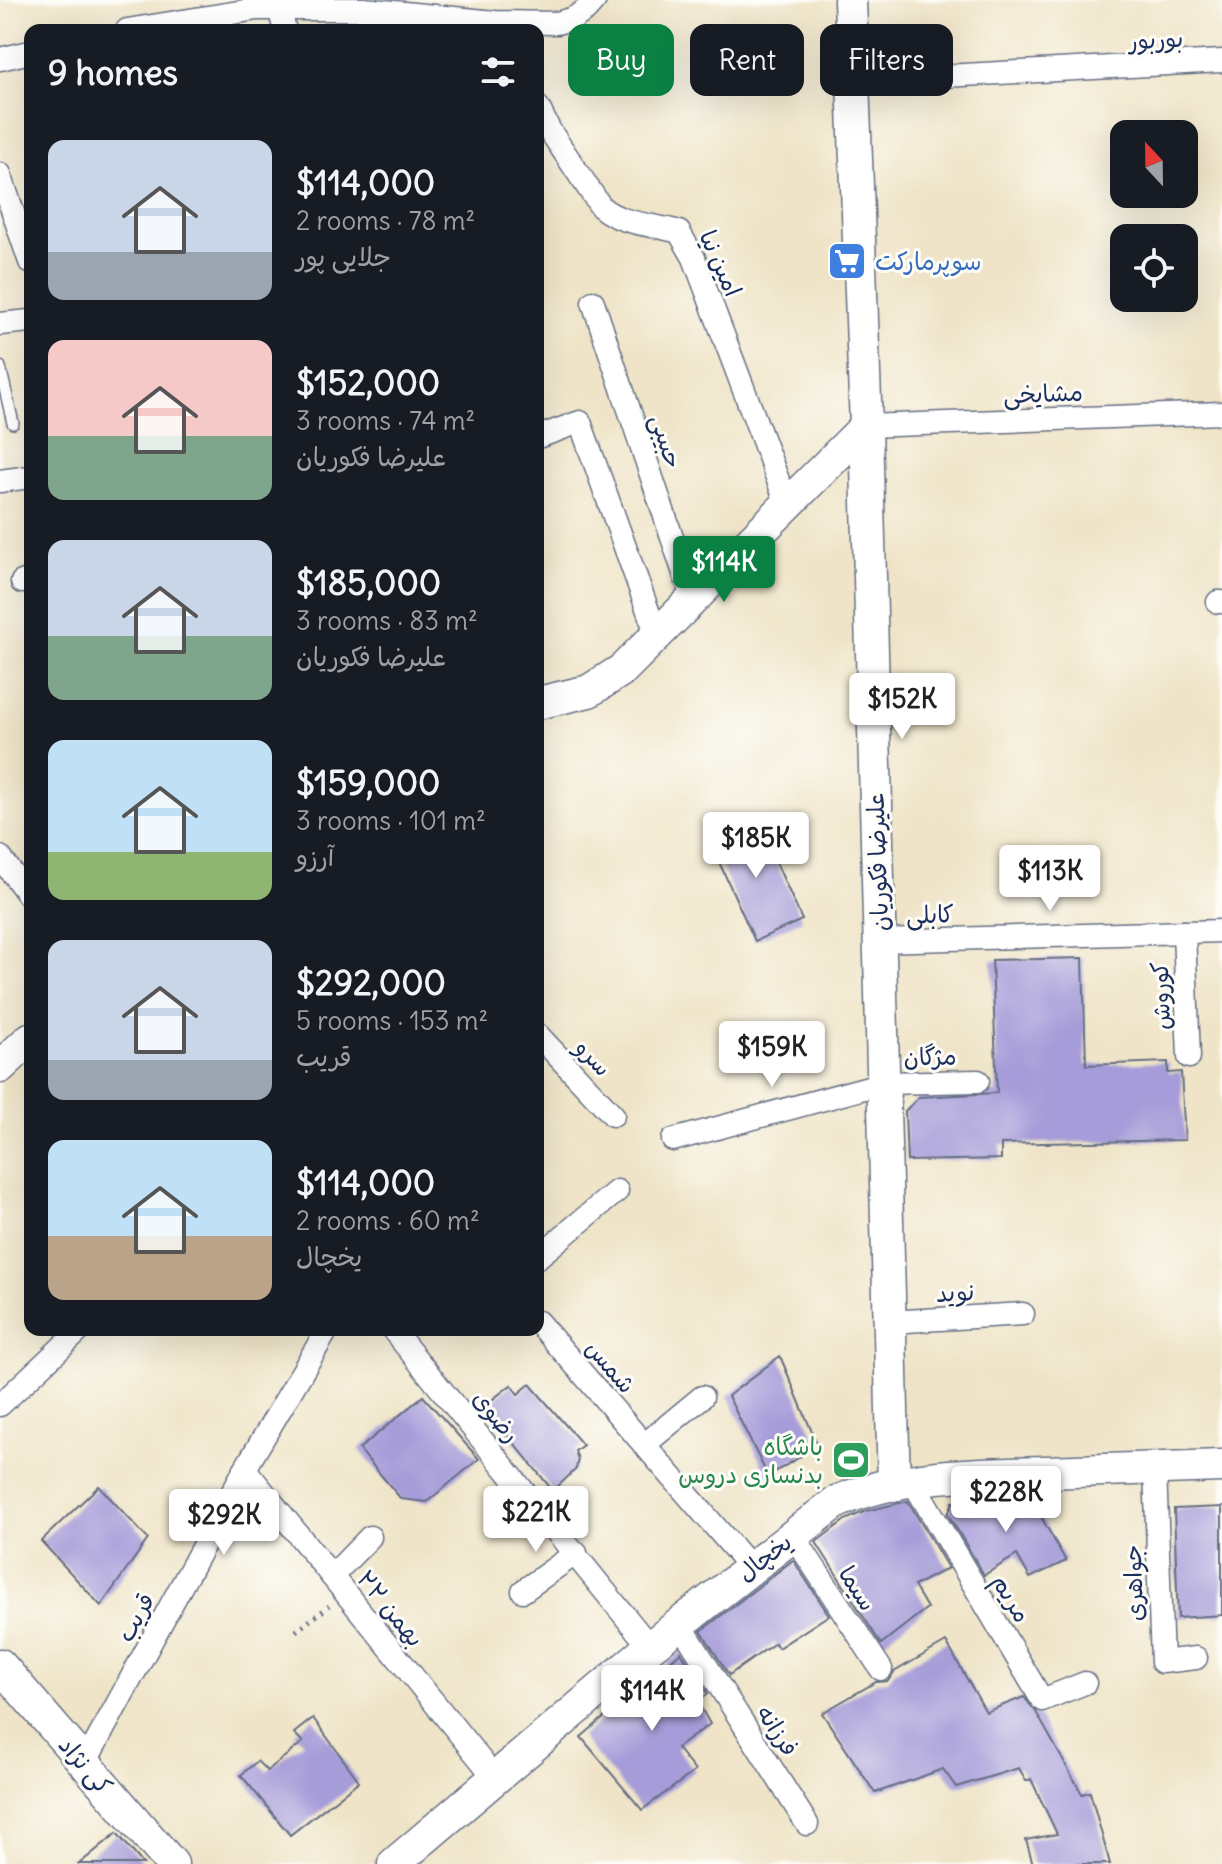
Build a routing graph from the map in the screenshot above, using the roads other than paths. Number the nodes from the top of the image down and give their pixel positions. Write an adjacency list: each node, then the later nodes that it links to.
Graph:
1 (595, 0): 8 (street)
2 (850, 0): 9 (street, علیرضا فکوریان)
3 (364, 5): 5 (street); 7 (street)
4 (226, 7): 5 (street); 6 (street)
5 (282, 20)
6 (153, 24)
7 (483, 24)
8 (537, 24)
9 (851, 24)
10 (24, 53): 11 (street)
11 (0, 59)
12 (1222, 61): 13 (street, بوربور)
13 (953, 76)
14 (854, 96): 24 (street, علیرضا فکوریان)
15 (544, 135): 28 (street, امین نیا)
16 (0, 174): 17 (street)
17 (24, 244)
18 (593, 302): 29 (street, حبیبی)
19 (24, 322): 20 (street)
20 (0, 324)
21 (0, 367): 23 (lane)
22 (1222, 413): 24 (street, مشایخی)
23 (13, 423)
24 (866, 426): 28 (street); 36 (street, علیرضا فکوریان)
25 (544, 435): 30 (street)
26 (0, 481): 27 (street)
27 (24, 481)
28 (787, 504): 29 (street)
29 (692, 597): 30 (street)
30 (656, 633): 31 (street)
31 (544, 702)
32 (0, 857): 33 (street)
33 (24, 889)
34 (1222, 931): 35 (street, کابلی)
35 (1184, 932): 36 (street, کابلی); 39 (street, کوروش)
36 (880, 941): 42 (street, علیرضا فکوریان)
37 (544, 1041): 43 (street, سرو)
38 (24, 1045): 40 (street)
39 (1189, 1057)
40 (0, 1067)
41 (978, 1081): 42 (street, مژگان)
42 (883, 1083): 44 (street, مژگان); 48 (street, علیرضا فکوریان)
43 (613, 1115)
44 (673, 1140)
45 (617, 1191): 46 (street)
46 (544, 1252)
47 (1023, 1314): 48 (street, نوید)
48 (889, 1322): 59 (street, علیرضا فکوریان)
49 (544, 1329): 55 (street, شمس)
50 (74, 1336): 54 (street)
51 (323, 1336): 58 (street, قریب)
52 (398, 1336): 62 (street, رضوی)
53 (702, 1397): 55 (street)
54 (0, 1405)
55 (644, 1445): 63 (street, شمس)
56 (1222, 1466): 57 (street, یخچال)
57 (1155, 1468): 59 (street, یخچال); 68 (street, جواهری)
58 (245, 1469): 64 (street, ۲۲ بهمن); 72 (street, قریب)
59 (903, 1483): 60 (street, یخچال); 71 (street, مریم)
60 (793, 1535): 63 (street, یخچال); 70 (street, سیما)
61 (370, 1537): 64 (street)
62 (576, 1553): 65 (street); 67 (street, رضوی)
63 (750, 1567): 66 (street, یخچال)
64 (339, 1585): 73 (street, ۲۲ بهمن)
65 (523, 1591)
66 (680, 1624): 67 (street, یخچال); 74 (street, فرزانه)
67 (650, 1647): 73 (street, یخچال)
68 (1196, 1658)
69 (0, 1665): 72 (street, کی نژاد)
70 (881, 1669)
71 (1085, 1683)
72 (85, 1763): 75 (street, کی نژاد)
73 (496, 1779): 76 (street, یخچال)
74 (807, 1824)
75 (172, 1864)
76 (394, 1864)

